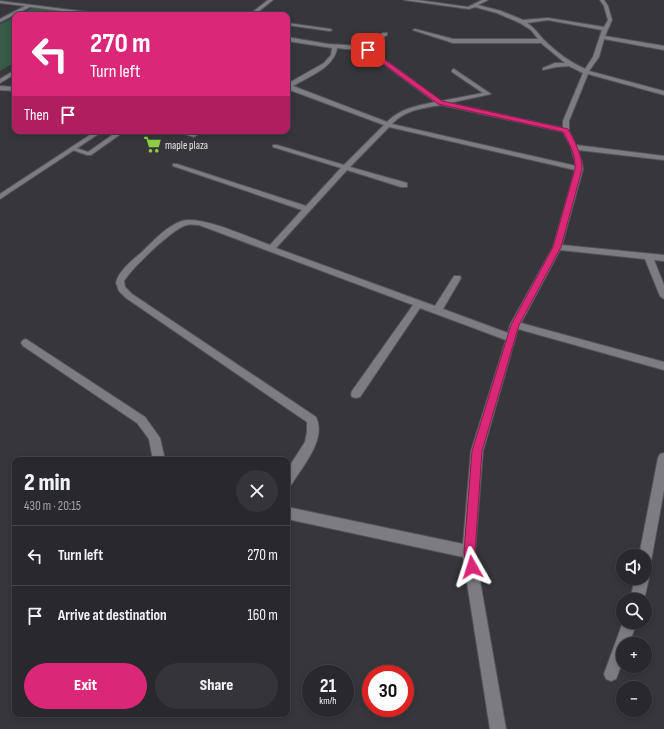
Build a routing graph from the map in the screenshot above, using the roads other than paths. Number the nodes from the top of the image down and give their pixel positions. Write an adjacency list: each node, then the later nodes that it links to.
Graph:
1 (271, 0): 10 (street)
2 (406, 0): 7 (street)
3 (486, 0): 7 (street)
4 (602, 0): 17 (street)
5 (0, 2): 6 (street)
6 (29, 6): 8 (street); 9 (street)
7 (476, 6): 13 (street)
8 (17, 12)
9 (78, 12)
10 (254, 12)
11 (12, 14): 12 (street)
12 (0, 20)
13 (522, 22): 17 (street); 20 (street)
14 (290, 24): 15 (street)
15 (330, 30)
16 (415, 30): 20 (street)
17 (604, 33): 23 (street); 27 (street)
18 (385, 34): 22 (street)
19 (290, 40): 21 (street)
20 (542, 41): 24 (street)
21 (335, 47): 22 (street); 30 (street)
22 (361, 48): 35 (street)
23 (664, 48)
24 (570, 64): 25 (street); 27 (street)
25 (545, 69)
26 (454, 71): 35 (street)
27 (586, 72): 34 (street); 37 (street)
28 (12, 74): 29 (street)
29 (0, 81)
30 (290, 85)
31 (0, 88): 33 (street)
32 (290, 88): 36 (street)
33 (12, 89)
34 (664, 93)
35 (440, 103): 36 (street); 37 (street)
36 (390, 125): 47 (street); 48 (street)
37 (566, 131): 43 (street)
38 (96, 134): 44 (street)
39 (118, 134): 44 (street)
40 (190, 134): 41 (street)
41 (194, 135)
42 (275, 146): 47 (street)
43 (574, 147): 45 (street); 48 (street)
44 (73, 149): 50 (street)
45 (664, 158)
46 (175, 165): 51 (street)
47 (346, 167): 49 (street); 51 (street)
48 (579, 169): 52 (street)
49 (404, 184)
50 (0, 197)
51 (307, 209): 53 (street)
52 (557, 247): 54 (street); 60 (street)
53 (271, 249): 58 (street); 67 (street)
54 (649, 257): 55 (street); 57 (street)
55 (664, 258)
56 (457, 278): 59 (street)
57 (664, 296)
58 (418, 304): 59 (street); 64 (street)
59 (438, 311): 61 (street)
60 (515, 325): 61 (street); 63 (street)
61 (511, 338): 70 (street)
62 (26, 343): 65 (street)
63 (664, 366)
64 (356, 394)
65 (159, 457)
66 (664, 458): 69 (street)
67 (290, 476)
68 (290, 514): 70 (street)
69 (647, 549)
70 (469, 552): 73 (street)
71 (627, 629): 72 (street)
72 (611, 674)
73 (498, 729)

